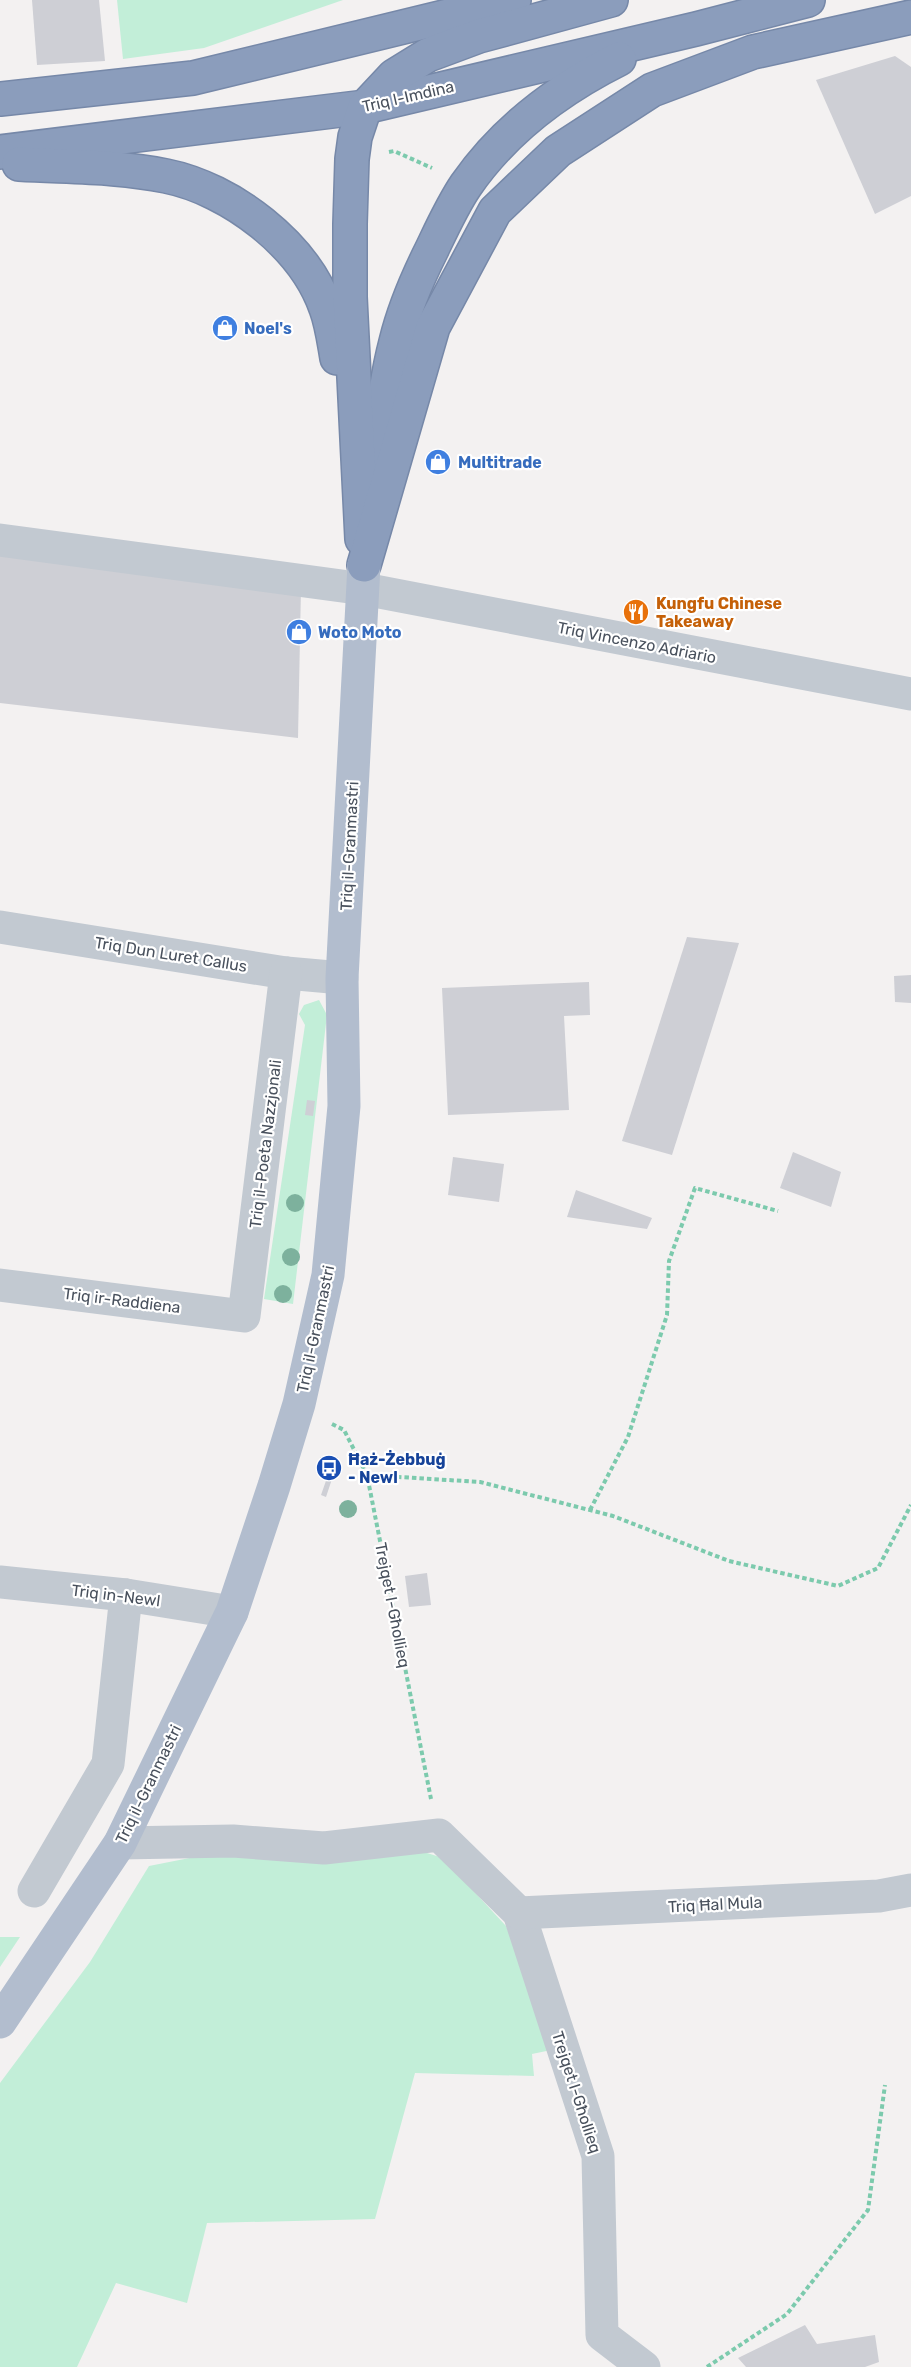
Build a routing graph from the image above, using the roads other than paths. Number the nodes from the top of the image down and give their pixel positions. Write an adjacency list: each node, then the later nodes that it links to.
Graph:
1 (514, 0): 6 (highway)
2 (611, 0): 7 (highway)
3 (808, 0): 5 (highway, Triq l-Imdina)
4 (911, 17): 11 (highway)
5 (665, 36): 7 (highway, Triq l-Imdina); 11 (highway)
6 (0, 99)
7 (362, 115): 8 (highway, Triq l-Imdina); 11 (highway)
8 (0, 152)
9 (0, 163): 11 (highway)
10 (0, 540): 11 (street, Triq Vincenzo Adriario)
11 (364, 577): 12 (street, Triq Vincenzo Adriario); 15 (main road, Triq il-Granmastri)
12 (911, 694)
13 (0, 927): 14 (street, Triq Dun Luret Callus)
14 (286, 973): 15 (street, Triq Dun Luret Callus); 18 (street, Triq il-Poeta Nazzjonali)
15 (342, 978): 21 (main road, Triq il-Granmastri)
16 (0, 1285): 17 (street); 18 (street, Triq ir-Raddiena)
17 (0, 1290)
18 (244, 1316)
19 (0, 1582): 20 (street, Triq in-Newl)
20 (126, 1595): 21 (street, Triq in-Newl); 24 (street)
21 (232, 1612): 22 (main road, Triq il-Granmastri)
22 (120, 1844): 25 (street, Trejqet l-Għollieq); 26 (main road, Triq il-Granmastri)
23 (911, 1890): 25 (street, Triq Ħal Mula)
24 (34, 1892)
25 (519, 1913): 27 (street, Trejqet l-Għollieq)
26 (0, 2022)
27 (644, 2367)

